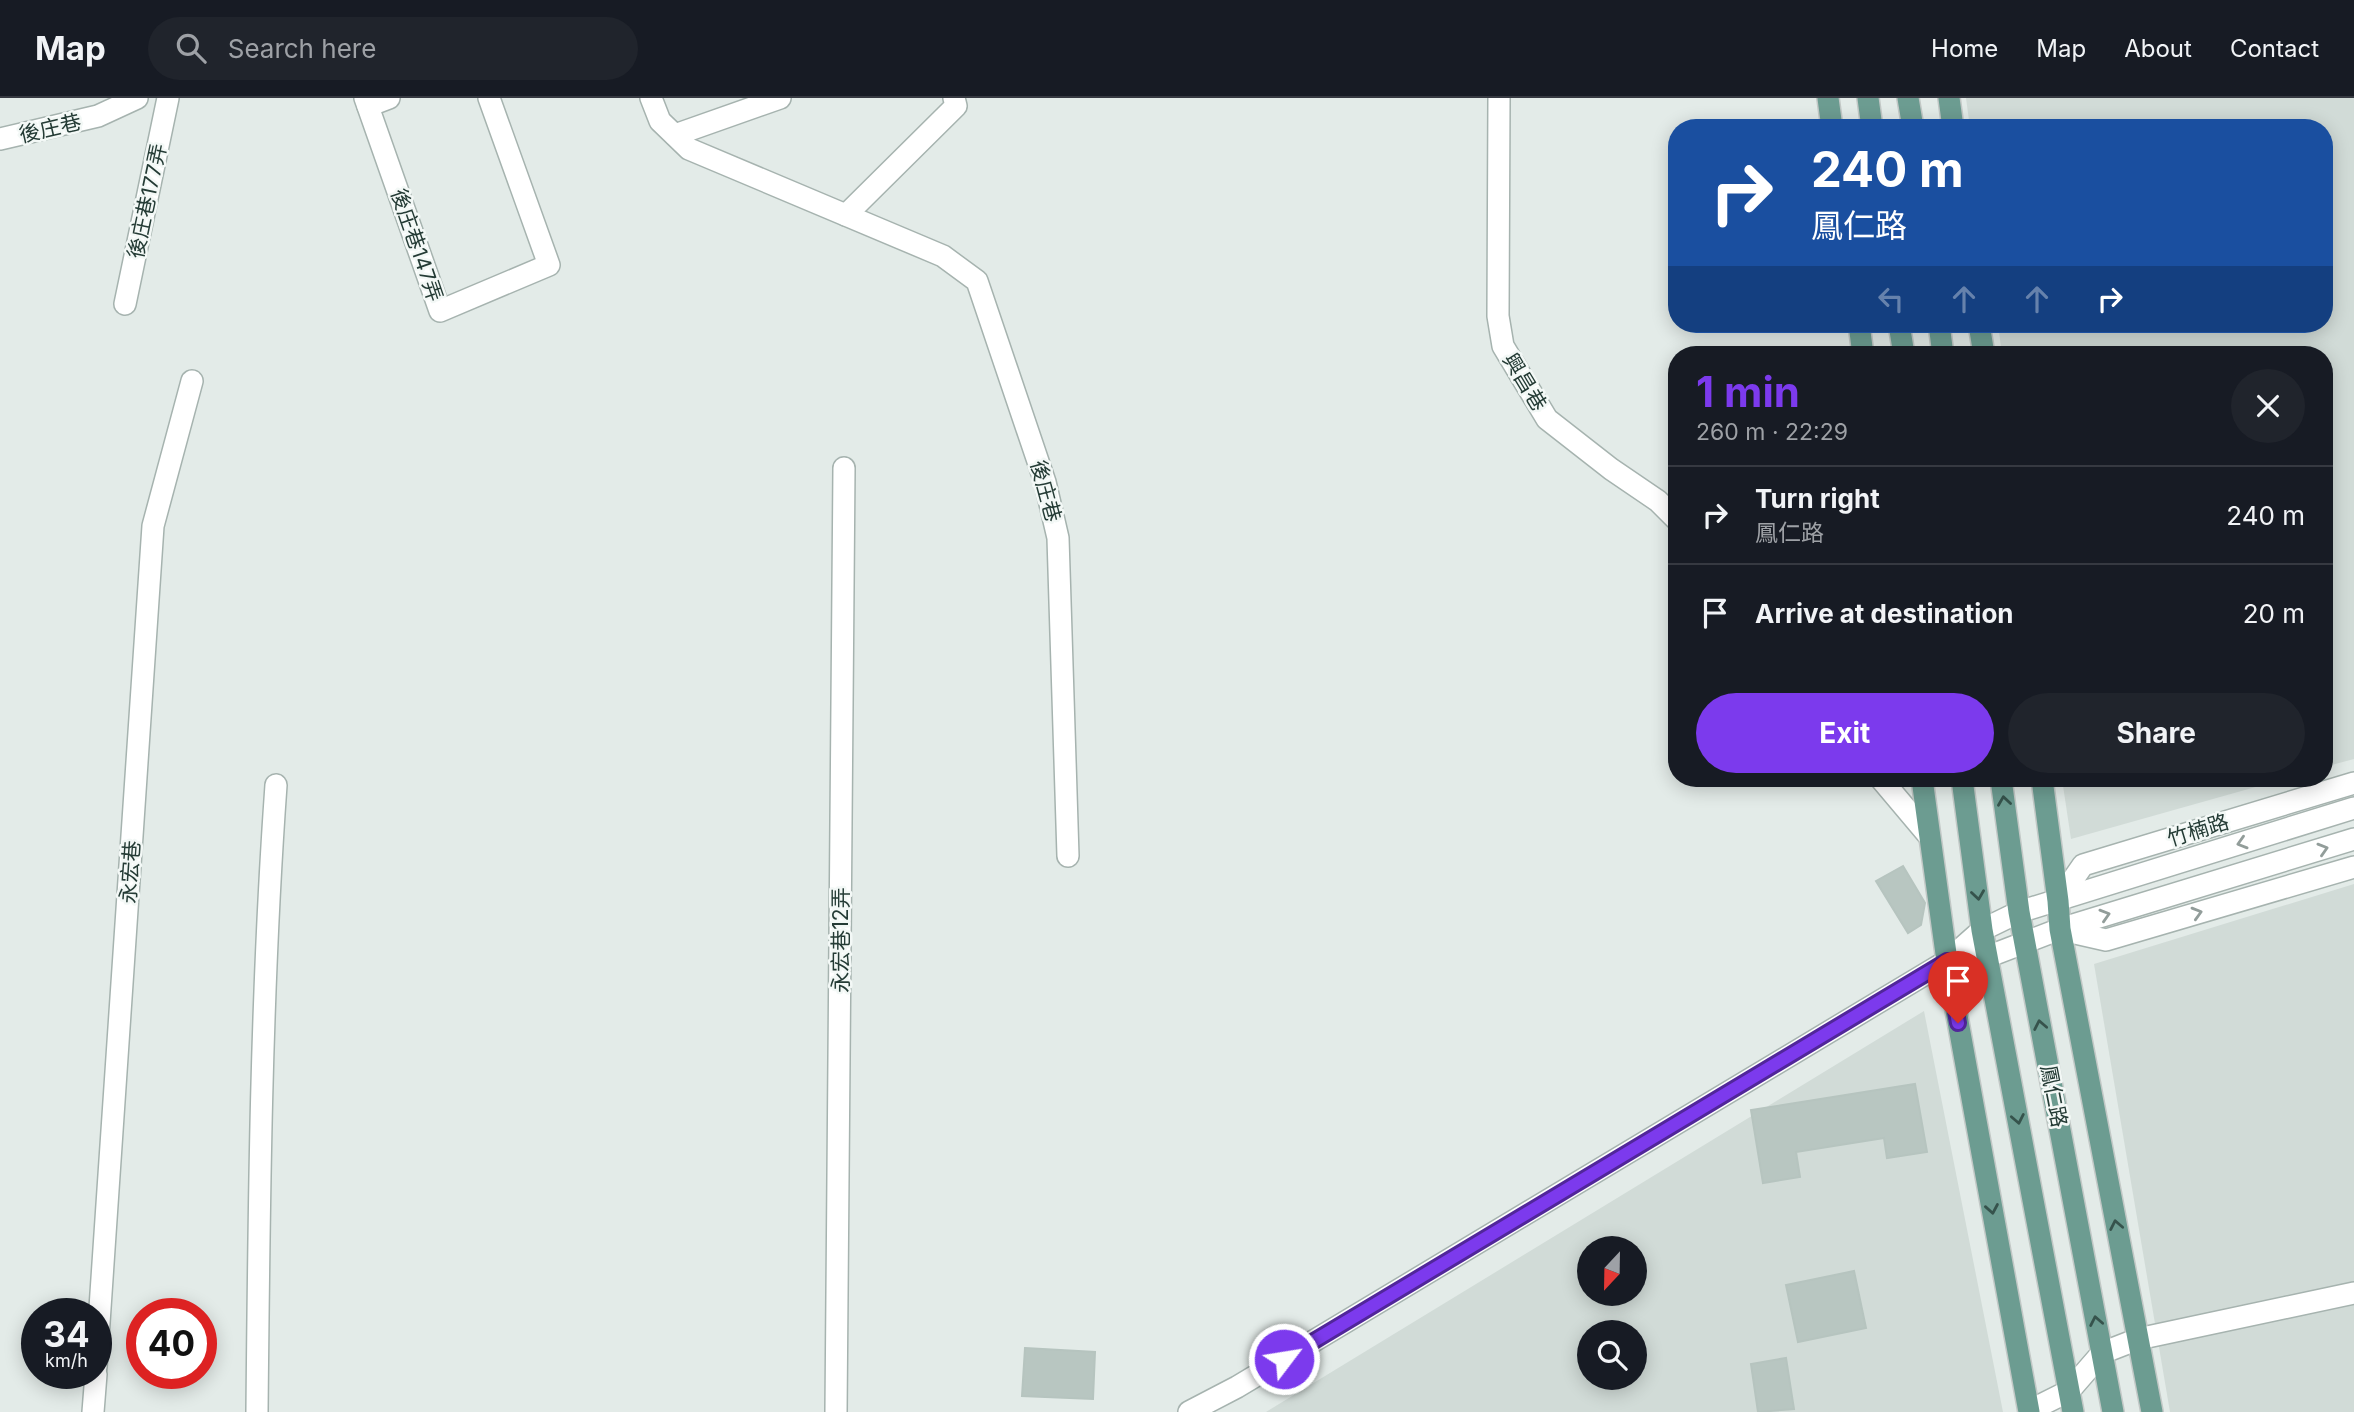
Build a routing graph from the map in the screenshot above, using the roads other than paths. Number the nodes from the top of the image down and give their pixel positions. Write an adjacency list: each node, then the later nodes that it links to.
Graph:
1 (137, 98): 19 (street, 後庄巷)
2 (168, 98): 21 (street, 後庄巷177弄)
3 (389, 98): 13 (street)
4 (489, 98): 13 (street, 後庄巷147弄)
5 (651, 98): 18 (street, 後庄巷)
6 (780, 98): 18 (street)
7 (954, 98): 20 (street)
8 (1499, 98): 24 (street, 興昌巷)
9 (1828, 98): 14 (main road)
10 (1867, 98): 15 (main road)
11 (1909, 98): 16 (main road)
12 (1948, 98): 17 (main road)
13 (367, 102)
14 (1831, 119)
15 (1870, 119)
16 (1912, 119)
17 (1952, 119)
18 (675, 135): 20 (street, 後庄巷)
19 (0, 139)
20 (846, 215): 35 (street, 後庄巷)
21 (125, 304)
22 (192, 381): 45 (street, 永宏巷)
23 (844, 468): 52 (street, 永宏巷12弄)
24 (1668, 511)
25 (2354, 783): 37 (street, 竹楠路)
26 (276, 785): 51 (street)
27 (1888, 787): 33 (street)
28 (1923, 787): 33 (main road)
29 (1963, 787): 40 (main road, 鳳仁路, one-way to 40)
30 (2002, 787): 38 (main road, 鳳仁路, one-way to 30)
31 (2043, 787): 37 (main road, 鳳仁路)
32 (2354, 808): 37 (street, 竹楠路, one-way to 37)
33 (1929, 835): 43 (main road)
34 (2354, 839): 39 (street, one-way to 34)
35 (1068, 856)
36 (2354, 867): 39 (street, one-way to 36)
37 (2058, 901): 38 (street, 竹楠路); 39 (main road, 鳳仁路)
38 (2019, 912): 40 (street, 竹楠路); 41 (main road, 鳳仁路)
39 (2060, 929): 41 (street); 46 (main road, 鳳仁路, one-way to 39)
40 (1982, 930): 42 (main road, 鳳仁路); 43 (street, 竹楠路)
41 (2025, 944): 42 (street); 47 (main road, 鳳仁路, one-way to 41)
42 (1987, 957): 43 (street); 49 (main road, 鳳仁路, one-way to 49)
43 (1947, 961): 53 (street); 54 (main road, one-way to 54)
44 (2354, 1293): 46 (street)
45 (101, 1298)
46 (2138, 1339): 47 (street); 56 (main road, 鳳仁路)
47 (2102, 1353): 49 (street); 55 (main road, 鳳仁路)
48 (95, 1389): 50 (street)
49 (2071, 1402): 54 (street)
50 (93, 1412)
51 (257, 1412)
52 (836, 1412)
53 (1189, 1412)
54 (2029, 1412)
55 (2113, 1412)
56 (2152, 1412)

